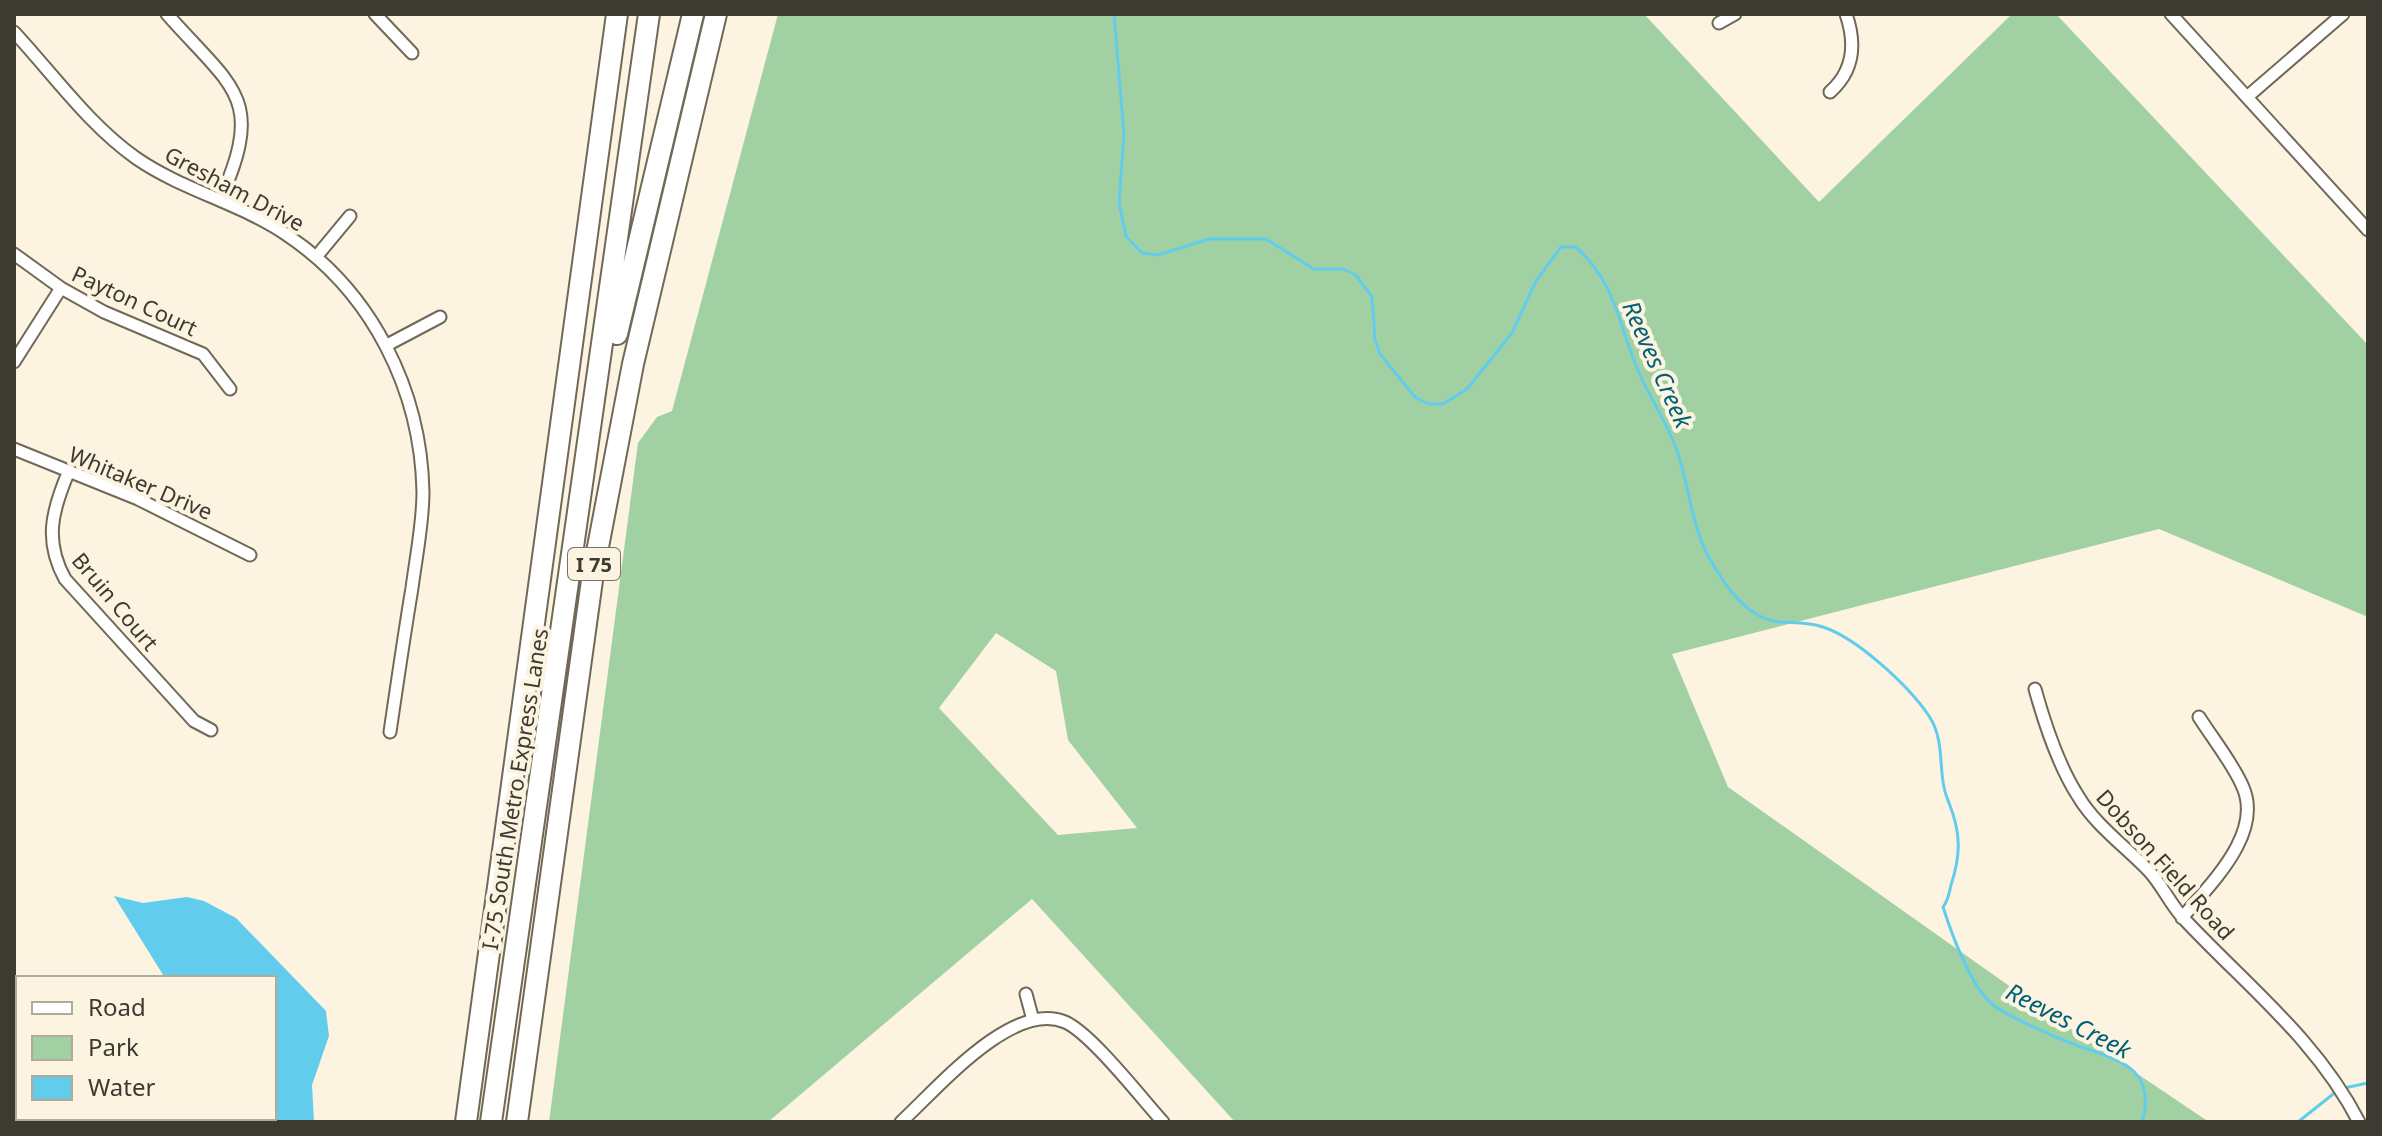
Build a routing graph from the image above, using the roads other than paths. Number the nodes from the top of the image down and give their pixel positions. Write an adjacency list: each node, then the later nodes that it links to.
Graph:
1 (167, 14): 16 (street)
2 (375, 14): 13 (street)
3 (617, 14): 38 (highway, I 75)
4 (649, 14): 27 (highway, I-75 South Metro Express Lanes)
5 (693, 14): 27 (highway, I-75 South Metro Express Lanes)
6 (716, 14): 40 (highway, I 75)
7 (1735, 14): 11 (street)
8 (1846, 14): 14 (street)
9 (2171, 14): 15 (street)
10 (2343, 14): 15 (street)
11 (1719, 23)
12 (14, 32): 16 (street, Gresham Drive)
13 (412, 53)
14 (1830, 92)
15 (2247, 97): 18 (street)
16 (220, 200): 20 (street, Gresham Drive)
17 (350, 216): 20 (street)
18 (2368, 230)
19 (14, 254): 21 (street, Payton Court)
20 (316, 257): 23 (street, Gresham Drive)
21 (61, 288): 24 (street); 25 (street, Payton Court)
22 (440, 317): 23 (street)
23 (387, 345): 33 (street, Gresham Drive)
24 (14, 362)
25 (230, 389)
26 (14, 449): 28 (street, Whitaker Drive)
27 (588, 463): 39 (highway, I-75 South Metro Express Lanes)
28 (68, 473): 29 (street, Whitaker Drive); 32 (street, Bruin Court)
29 (250, 555)
30 (2035, 689): 34 (street, Dobson Field Road)
31 (2199, 717): 34 (street)
32 (211, 730)
33 (390, 732)
34 (2182, 918): 42 (street, Dobson Field Road)
35 (1026, 994): 36 (street)
36 (1033, 1020): 37 (street); 41 (street)
37 (1158, 1120)
38 (466, 1122)
39 (491, 1122)
40 (517, 1122)
41 (901, 1122)
42 (2359, 1122)

